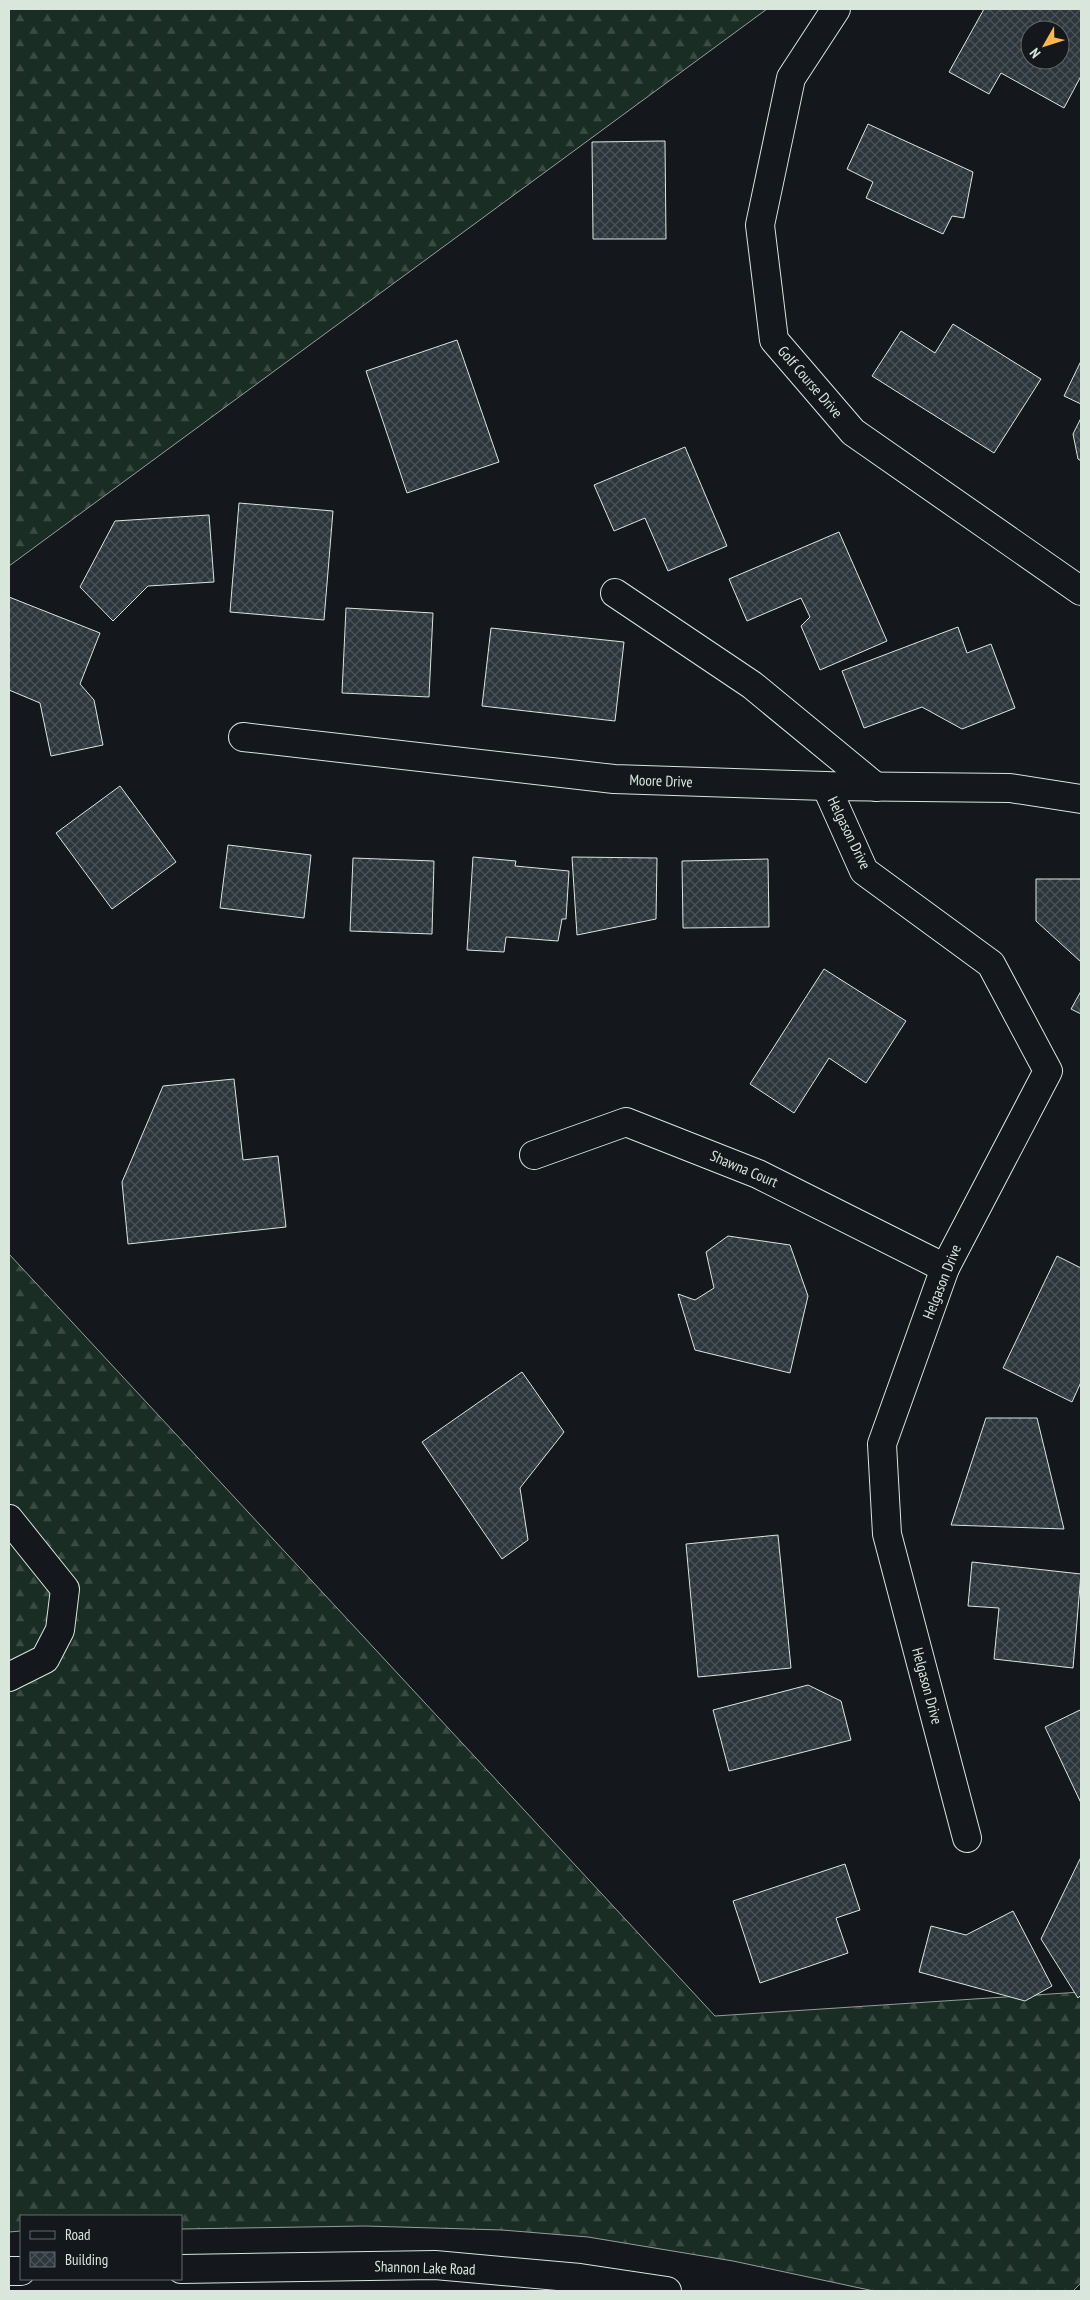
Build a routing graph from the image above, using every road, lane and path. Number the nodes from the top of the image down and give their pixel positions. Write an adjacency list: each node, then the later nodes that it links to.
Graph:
1 (836, 9): 2 (street, Golf Course Drive)
2 (1081, 591)
3 (615, 593): 6 (street)
4 (243, 737): 5 (street, Moore Drive)
5 (826, 786): 6 (street, Moore Drive); 9 (street, Helgason Drive)
6 (876, 787): 7 (street, Moore Drive)
7 (1081, 799)
8 (534, 1155): 9 (street, Shawna Court)
9 (945, 1268): 12 (street, Helgason Drive)
10 (9, 1519): 11 (street)
11 (9, 1677)
12 (968, 1838)
13 (182, 2269): 14 (street, Shannon Lake Road)
14 (667, 2291)

